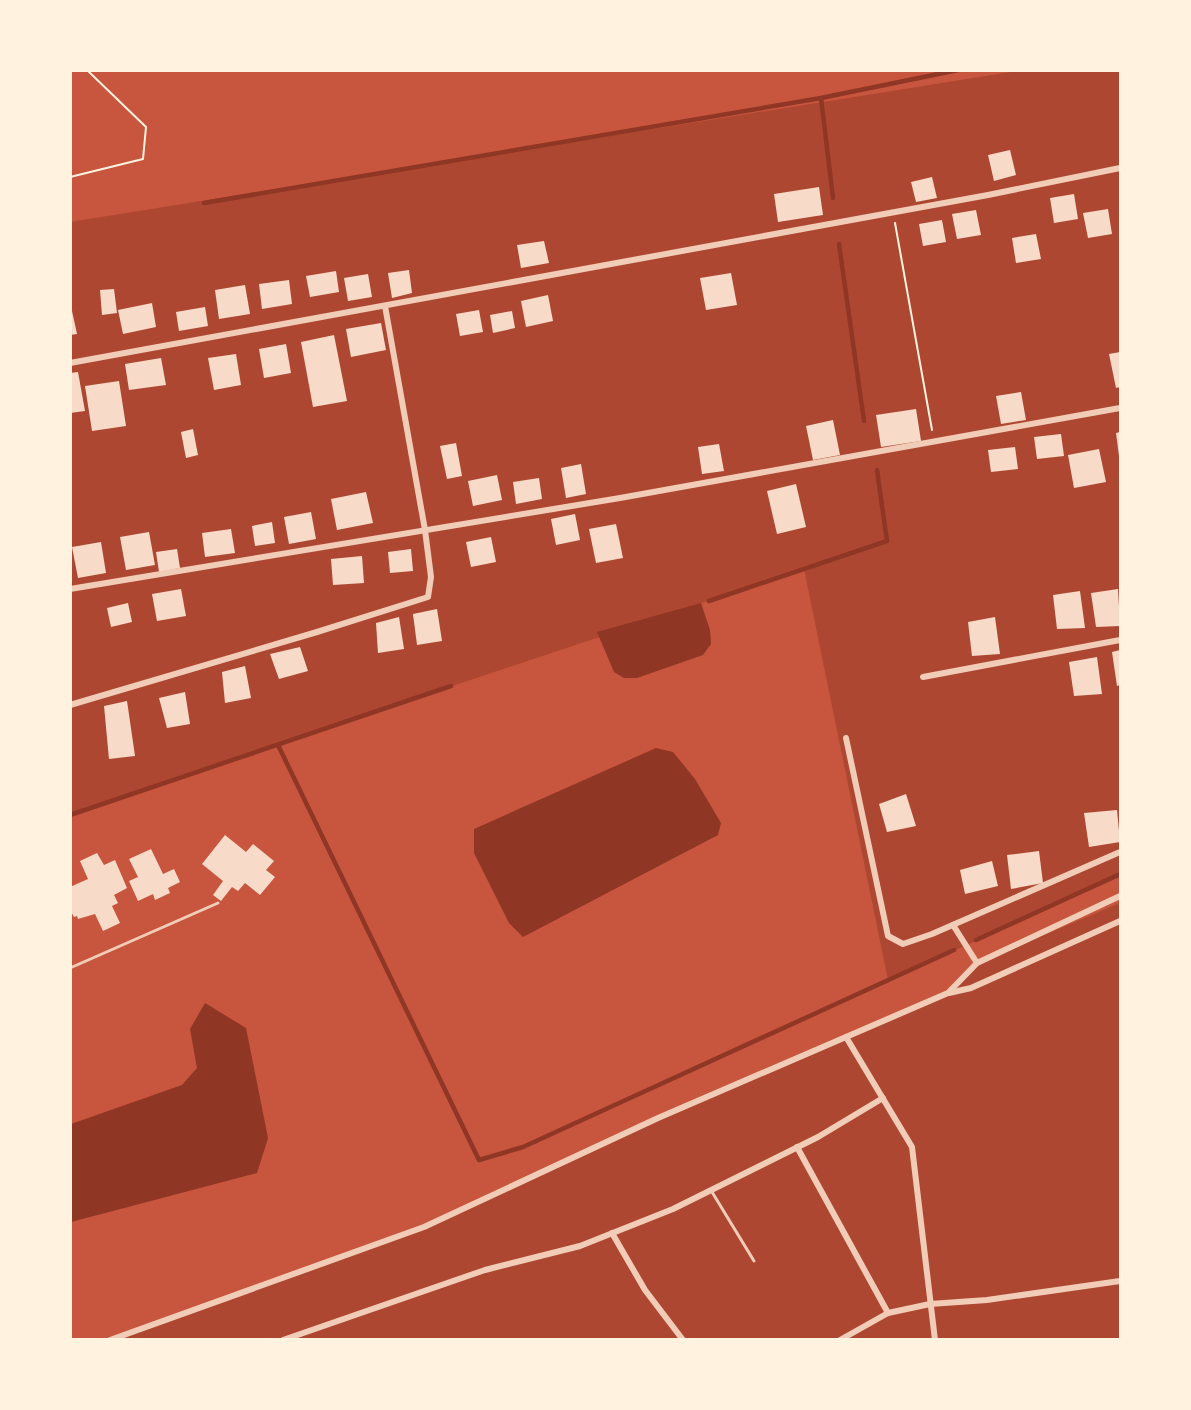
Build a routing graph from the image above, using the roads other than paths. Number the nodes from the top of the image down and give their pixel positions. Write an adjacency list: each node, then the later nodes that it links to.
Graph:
1 (1120, 168): 2 (street)
2 (385, 306): 3 (street); 5 (street)
3 (70, 363)
4 (1120, 408): 5 (street)
5 (425, 530): 6 (street); 9 (street)
6 (70, 589)
7 (1120, 640): 8 (street)
8 (923, 677)
9 (70, 705)
10 (846, 738): 15 (street)
11 (1120, 852): 15 (street)
12 (1120, 896): 16 (street)
13 (218, 903): 17 (lane)
14 (1120, 921): 18 (street)
15 (953, 925): 16 (street)
16 (977, 963): 18 (street)
17 (70, 968)
18 (948, 993): 19 (street)
19 (846, 1037): 20 (street); 28 (street)
20 (883, 1098): 21 (street); 26 (street)
21 (797, 1147): 22 (street); 27 (street)
22 (711, 1190): 23 (street); 24 (lane)
23 (612, 1233): 29 (street); 30 (street)
24 (753, 1261)
25 (1120, 1281): 26 (street)
26 (930, 1304): 27 (street); 32 (street)
27 (888, 1313): 31 (street)
28 (110, 1340)
29 (283, 1340)
30 (683, 1340)
31 (840, 1340)
32 (935, 1340)

